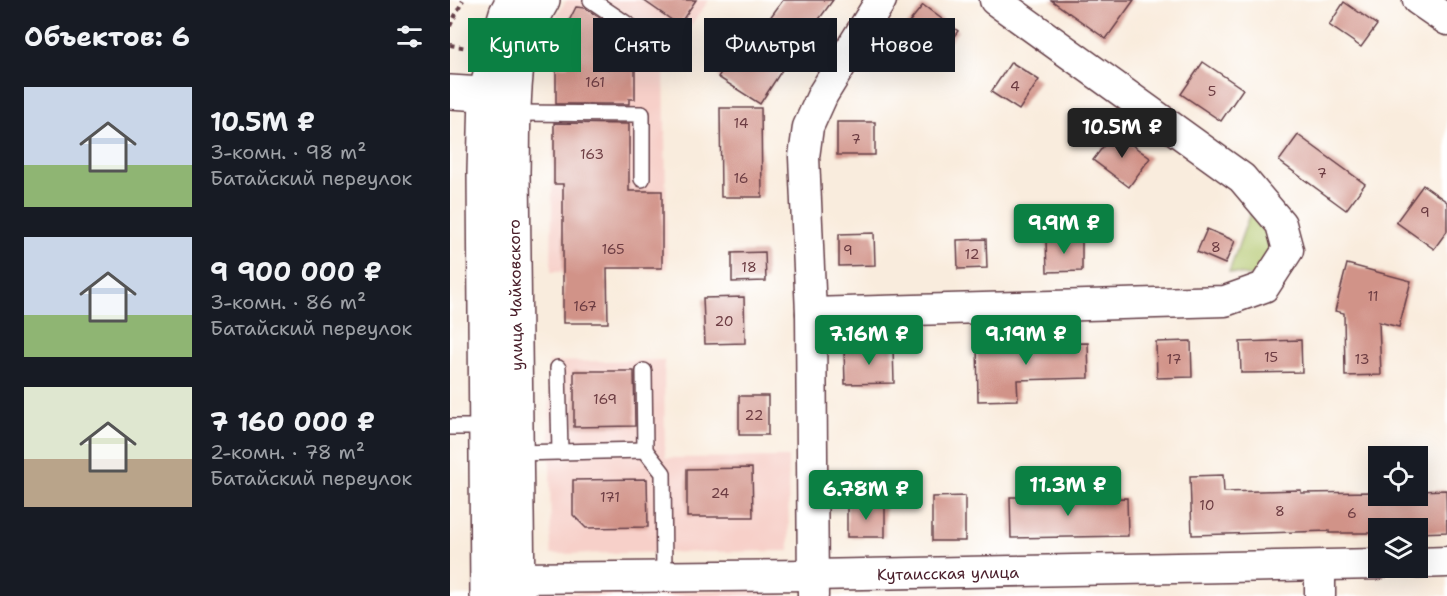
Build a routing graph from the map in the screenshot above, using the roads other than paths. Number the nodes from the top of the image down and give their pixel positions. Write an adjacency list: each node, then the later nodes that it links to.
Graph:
1 (513, 0): 10 (main road, улица Чайковского)
2 (543, 0): 10 (main road, улица Чайковского)
3 (591, 0): 7 (lane)
4 (881, 0): 12 (street)
5 (995, 0): 12 (street)
6 (1419, 0): 8 (street)
7 (618, 18)
8 (1447, 20)
9 (450, 92): 10 (main road)
10 (505, 101): 11 (lane); 16 (main road, улица Чайковского); 19 (main road, улица Чайковского)
11 (642, 179)
12 (811, 313): 26 (street)
13 (558, 368): 18 (lane)
14 (644, 371): 17 (lane)
15 (450, 427): 16 (lane)
16 (485, 427): 29 (main road, улица Чайковского)
17 (645, 450): 18 (lane); 24 (lane)
18 (560, 452): 19 (lane)
19 (516, 453): 28 (main road, улица Чайковского)
20 (1447, 562): 21 (street)
21 (1428, 563)
22 (1368, 564): 23 (street, Кутаисская улица)
23 (1320, 566): 25 (street, Кутаисская улица); 30 (street)
24 (664, 576): 26 (street, Кутаисская улица); 27 (street, Кутаисская улица)
25 (1068, 583): 26 (street, Кутаисская улица)
26 (813, 585)
27 (561, 586): 28 (street, Кутаисская улица)
28 (518, 587)
29 (487, 596)
30 (1320, 596)

